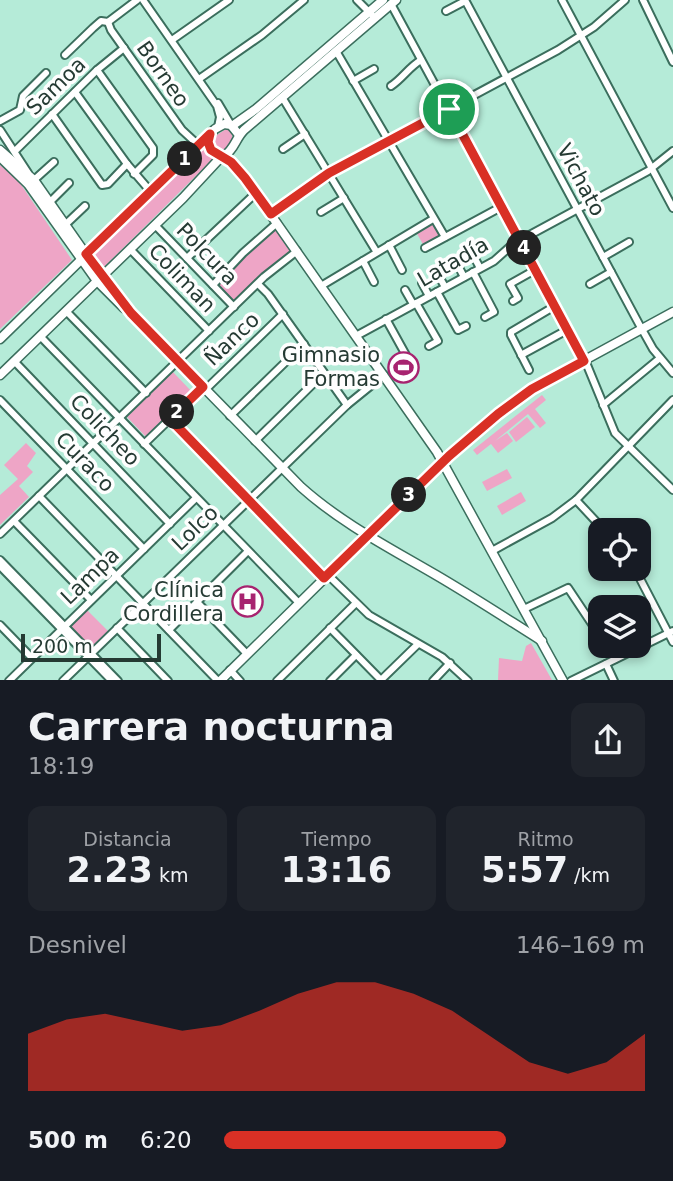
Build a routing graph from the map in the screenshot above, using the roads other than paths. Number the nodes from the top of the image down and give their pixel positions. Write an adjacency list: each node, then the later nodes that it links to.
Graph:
1 (137, 0): 14 (street)
2 (144, 0): 16 (street)
3 (229, 0): 16 (street)
4 (304, 0): 26 (street)
5 (357, 0): 13 (street)
6 (573, 0): 11 (street)
7 (625, 0): 15 (street)
8 (643, 0): 21 (street)
9 (390, 1): 13 (main road); 20 (street)
10 (466, 1): 12 (street); 25 (street, Vichato)
11 (563, 2): 15 (street)
12 (446, 11)
13 (372, 15): 18 (main road); 35 (main road)
14 (108, 22): 17 (street, Borneo); 19 (street)
15 (581, 36): 25 (street); 52 (street)
16 (172, 40): 26 (street)
17 (124, 48): 23 (street, Samoa); 42 (street, Borneo)
18 (336, 51): 27 (street); 31 (main road)
19 (65, 55)
20 (421, 60): 28 (street); 32 (street)
21 (673, 62)
22 (373, 69): 27 (street)
23 (97, 70): 29 (street, Samoa); 54 (street)
24 (46, 73): 34 (street)
25 (506, 78): 32 (street); 65 (street, Vichato)
26 (199, 79): 30 (street)
27 (353, 81): 41 (street)
28 (391, 86)
29 (75, 92): 33 (street, Samoa); 51 (street)
30 (210, 94): 35 (street); 36 (street)
31 (282, 97): 39 (street); 40 (main road)
32 (449, 109): 41 (street); 63 (street)
33 (52, 114): 46 (street, Samoa); 51 (street)
34 (0, 121)
35 (232, 126): 36 (main road); 40 (main road)
36 (218, 127): 38 (main road)
37 (0, 130): 46 (street)
38 (210, 134): 42 (main road); 48 (main road)
39 (305, 134): 44 (street); 53 (street)
40 (239, 135): 43 (main road)
41 (388, 142): 53 (street); 68 (street)
42 (197, 145): 58 (main road)
43 (233, 148): 48 (main road); 55 (main road)
44 (283, 149)
45 (0, 150): 56 (main road)
46 (15, 151): 56 (street)
47 (673, 151): 52 (street, Latadía)
48 (223, 156): 55 (main road); 71 (main road)
49 (0, 157): 56 (main road)
50 (54, 162): 56 (street)
51 (127, 164): 54 (street)
52 (652, 168): 64 (street); 65 (street, Latadía)
53 (329, 173): 60 (street); 67 (street)
54 (134, 174): 58 (street)
55 (245, 178): 59 (main road)
56 (31, 181): 61 (main road); 81 (main road)
57 (69, 183): 61 (street)
58 (151, 192): 81 (main road)
59 (256, 193): 67 (main road); 83 (street)
60 (344, 198): 66 (street); 79 (street)
61 (50, 202): 70 (main road)
62 (85, 205): 70 (street)
63 (501, 207): 72 (street); 73 (street)
64 (673, 208)
65 (577, 209): 73 (street, Latadía); 82 (street, Vichato)
66 (321, 212)
67 (271, 214): 69 (main road)
68 (433, 219): 72 (street); 75 (street)
69 (277, 223): 78 (main road); 98 (street)
70 (66, 224): 81 (main road)
71 (155, 225): 77 (main road); 83 (street, Polcura)
72 (444, 237): 76 (street)
73 (519, 240): 86 (street, Latadía); 88 (street)
74 (629, 242): 82 (street)
75 (389, 245): 79 (street); 87 (street)
76 (425, 248)
77 (130, 249): 93 (main road); 117 (street, Coliman)
78 (297, 251): 96 (street); 99 (main road)
79 (376, 251): 84 (street)
80 (473, 255): 86 (street)
81 (84, 257): 93 (main road); 121 (main road)
82 (603, 257): 91 (street, Vichato)
83 (187, 258): 98 (street, Polcura)
84 (363, 261): 94 (street); 99 (street)
85 (456, 262): 92 (street)
86 (480, 268): 90 (street, Latadía)
87 (402, 270)
88 (536, 270): 104 (street); 106 (street)
89 (437, 272): 100 (street)
90 (473, 272): 92 (street, Latadía); 111 (street)
91 (611, 272): 97 (street); 116 (street, Vichato)
92 (464, 277): 100 (street, Latadía)
93 (99, 279): 108 (main road); 128 (main road)
94 (374, 282)
95 (422, 283): 103 (street)
96 (258, 284): 107 (street); 110 (street)
97 (590, 284)
98 (213, 285): 107 (street, Polcura)
99 (321, 286): 120 (main road)
100 (445, 287): 102 (street, Latadía)
101 (405, 290): 105 (street)
102 (437, 292): 103 (street, Latadía); 113 (street)
103 (429, 296): 105 (street, Latadía)
104 (513, 302)
105 (415, 304): 112 (street, Latadía); 114 (street)
106 (555, 306): 115 (street); 124 (street)
107 (234, 307): 117 (street)
108 (66, 311): 119 (main road); 136 (street)
109 (673, 312): 116 (main road)
110 (283, 314): 122 (street); 135 (street, Ñanco)
111 (485, 317)
112 (386, 319): 120 (street, Latadía); 125 (street)
113 (466, 326)
114 (430, 328): 118 (street); 123 (street)
115 (567, 330): 124 (street); 129 (street)
116 (642, 330): 126 (street, Vichato); 129 (main road)
117 (209, 331): 128 (street)
118 (421, 334)
119 (40, 336): 127 (main road); 142 (street)
120 (356, 336): 134 (main road)
121 (0, 339)
122 (304, 344): 131 (street); 141 (street)
123 (429, 346)
124 (522, 355): 130 (street)
125 (407, 357)
126 (660, 358): 132 (street, Vichato); 140 (street)
127 (14, 361): 133 (main road); 145 (street, Colicheo)
128 (178, 361): 135 (main road); 136 (street)
129 (584, 361): 140 (street); 148 (main road)
130 (529, 370)
131 (324, 373): 139 (street); 144 (street)
132 (673, 373)
133 (0, 375)
134 (384, 375): 139 (street, Lolco); 148 (main road)
135 (204, 388): 141 (main road); 143 (street, Ñanco)
136 (146, 393): 142 (street)
137 (0, 400): 149 (street, Curaco)
138 (673, 400): 147 (street)
139 (347, 405): 150 (street, Lolco)
140 (603, 405): 147 (street)
141 (230, 416): 144 (main road)
142 (120, 418): 145 (street); 146 (street)
143 (170, 419): 146 (street, Ñanco); 154 (street)
144 (255, 441): 150 (main road)
145 (93, 444): 149 (street); 158 (street, Colicheo)
146 (144, 444): 153 (street)
147 (628, 448): 151 (street); 155 (street)
148 (443, 462): 161 (main road); 164 (main road)
149 (68, 468): 152 (street); 162 (street, Curaco)
150 (282, 468): 154 (street, Lolco); 161 (main road)
151 (673, 490)
152 (39, 496): 157 (street); 167 (street)
153 (197, 498): 158 (street, Lampa); 159 (street)
154 (249, 500): 159 (street, Lolco); 168 (street)
155 (576, 500): 156 (street); 164 (street)
156 (593, 518)
157 (14, 521): 160 (street); 170 (street)
158 (170, 523): 162 (street, Lampa)
159 (223, 525): 163 (street); 172 (street, Lolco)
160 (0, 534)
161 (368, 536): 168 (main road); 176 (main road)
162 (144, 549): 167 (street, Lampa)
163 (248, 551): 171 (street); 173 (street)
164 (492, 551): 175 (main road)
165 (0, 560): 179 (street)
166 (0, 566): 179 (street)
167 (116, 576): 170 (street, Lampa); 172 (street)
168 (326, 577): 173 (main road); 174 (street)
169 (642, 581): 184 (street)
170 (91, 600): 179 (street, Lampa)
171 (197, 602): 183 (street); 188 (street)
172 (143, 603): 180 (street, Lolco); 183 (street)
173 (299, 603): 188 (main road)
174 (356, 603): 181 (street); 187 (street)
175 (524, 609): 177 (street); 182 (main road)
176 (505, 616): 182 (main road); 185 (main road)
177 (588, 618)
178 (0, 625): 191 (street)
179 (63, 627): 189 (street); 191 (street, Lampa)
180 (117, 628): 189 (street, Lolco); 199 (street)
181 (330, 628): 190 (street); 203 (street)
182 (535, 628): 185 (main road)
183 (169, 630): 200 (street)
184 (671, 632): 186 (street); 192 (street)
185 (542, 641): 208 (main road)
186 (673, 642)
187 (418, 644): 193 (street); 205 (street)
188 (247, 654): 195 (main road)
189 (90, 655): 197 (street, Lolco); 198 (street)
190 (356, 655): 204 (street); 205 (street)
191 (32, 658): 196 (street, Lampa)
192 (615, 659): 194 (street)
193 (450, 663): 206 (street); 207 (street)
194 (606, 664): 209 (street); 210 (street)
195 (230, 670): 201 (main road); 202 (street)
196 (10, 680)
197 (64, 680)
198 (115, 680)
199 (167, 680)
200 (218, 680)
201 (220, 680)
202 (239, 680)
203 (277, 680)
204 (331, 680)
205 (381, 680)
206 (434, 680)
207 (467, 680)
208 (562, 680)
209 (573, 680)
210 (614, 680)

